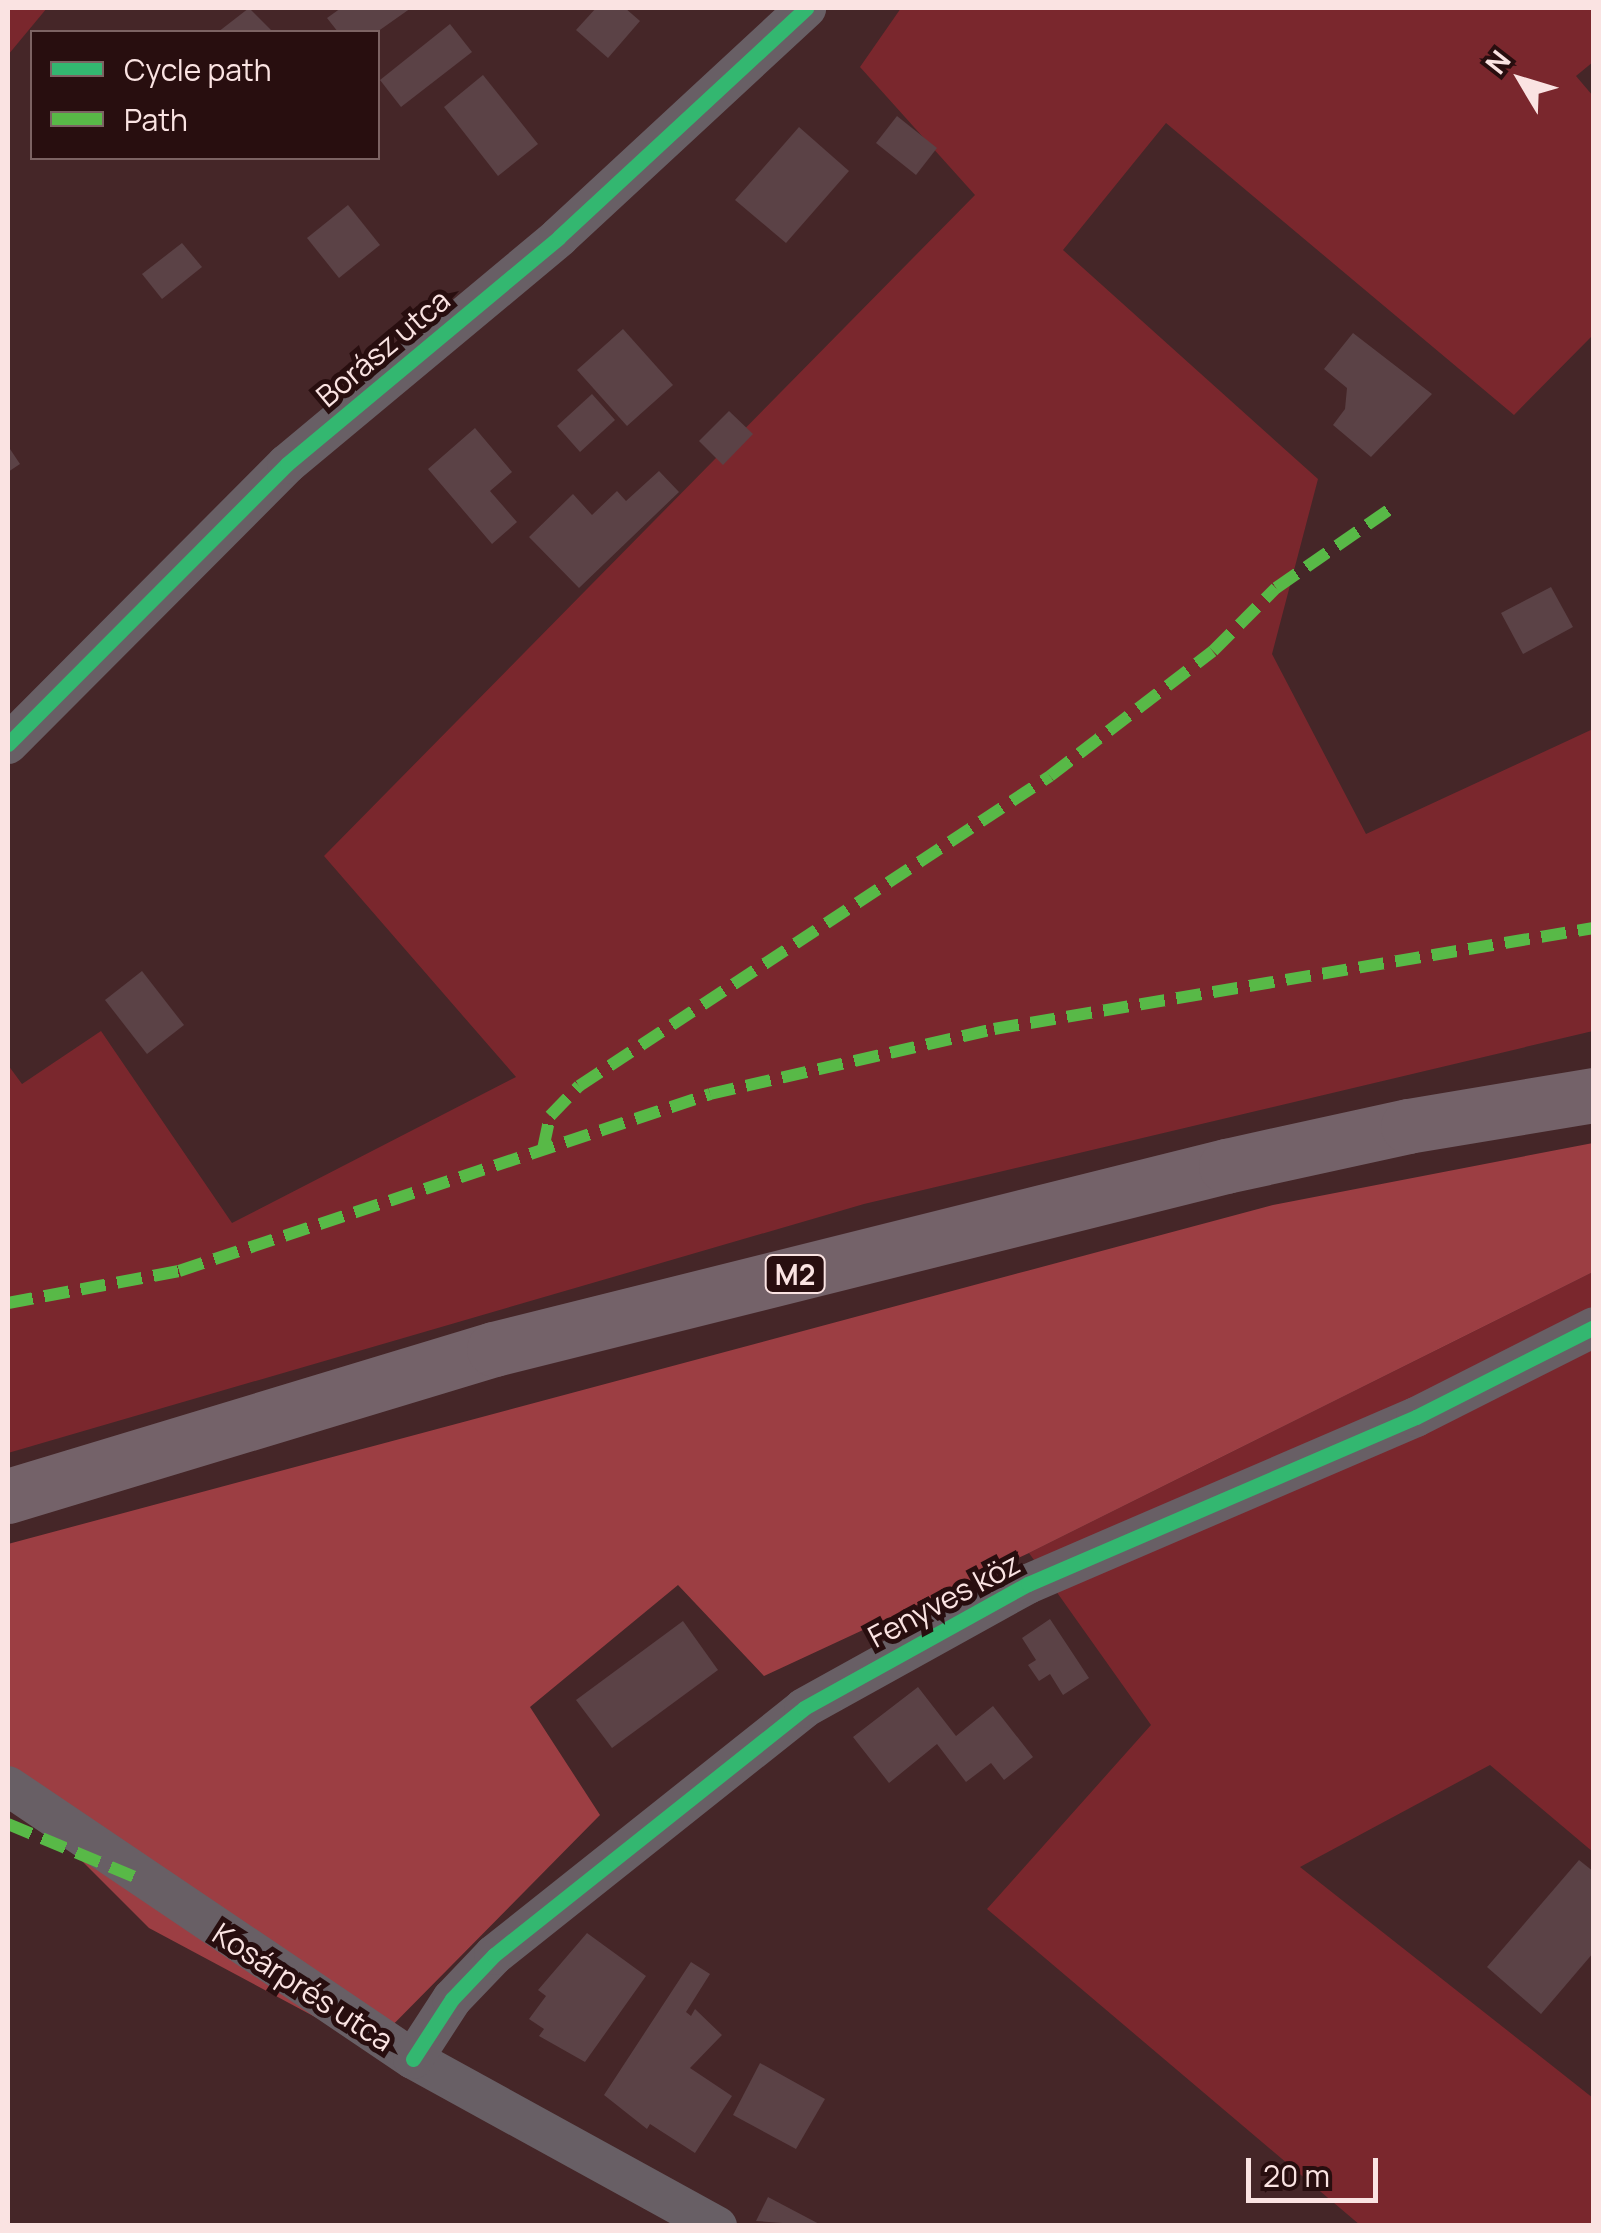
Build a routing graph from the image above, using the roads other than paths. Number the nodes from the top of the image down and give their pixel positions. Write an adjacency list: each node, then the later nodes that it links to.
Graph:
1 (806, 8): 2 (street, Borász utca)
2 (8, 744)
3 (1594, 1096): 5 (highway, M2)
4 (1594, 1327): 7 (street, Fenyves köz)
5 (8, 1496)
6 (8, 1786): 7 (street, Kosárprés utca)
7 (413, 2059): 8 (street, Kosárprés utca)
8 (717, 2226)

